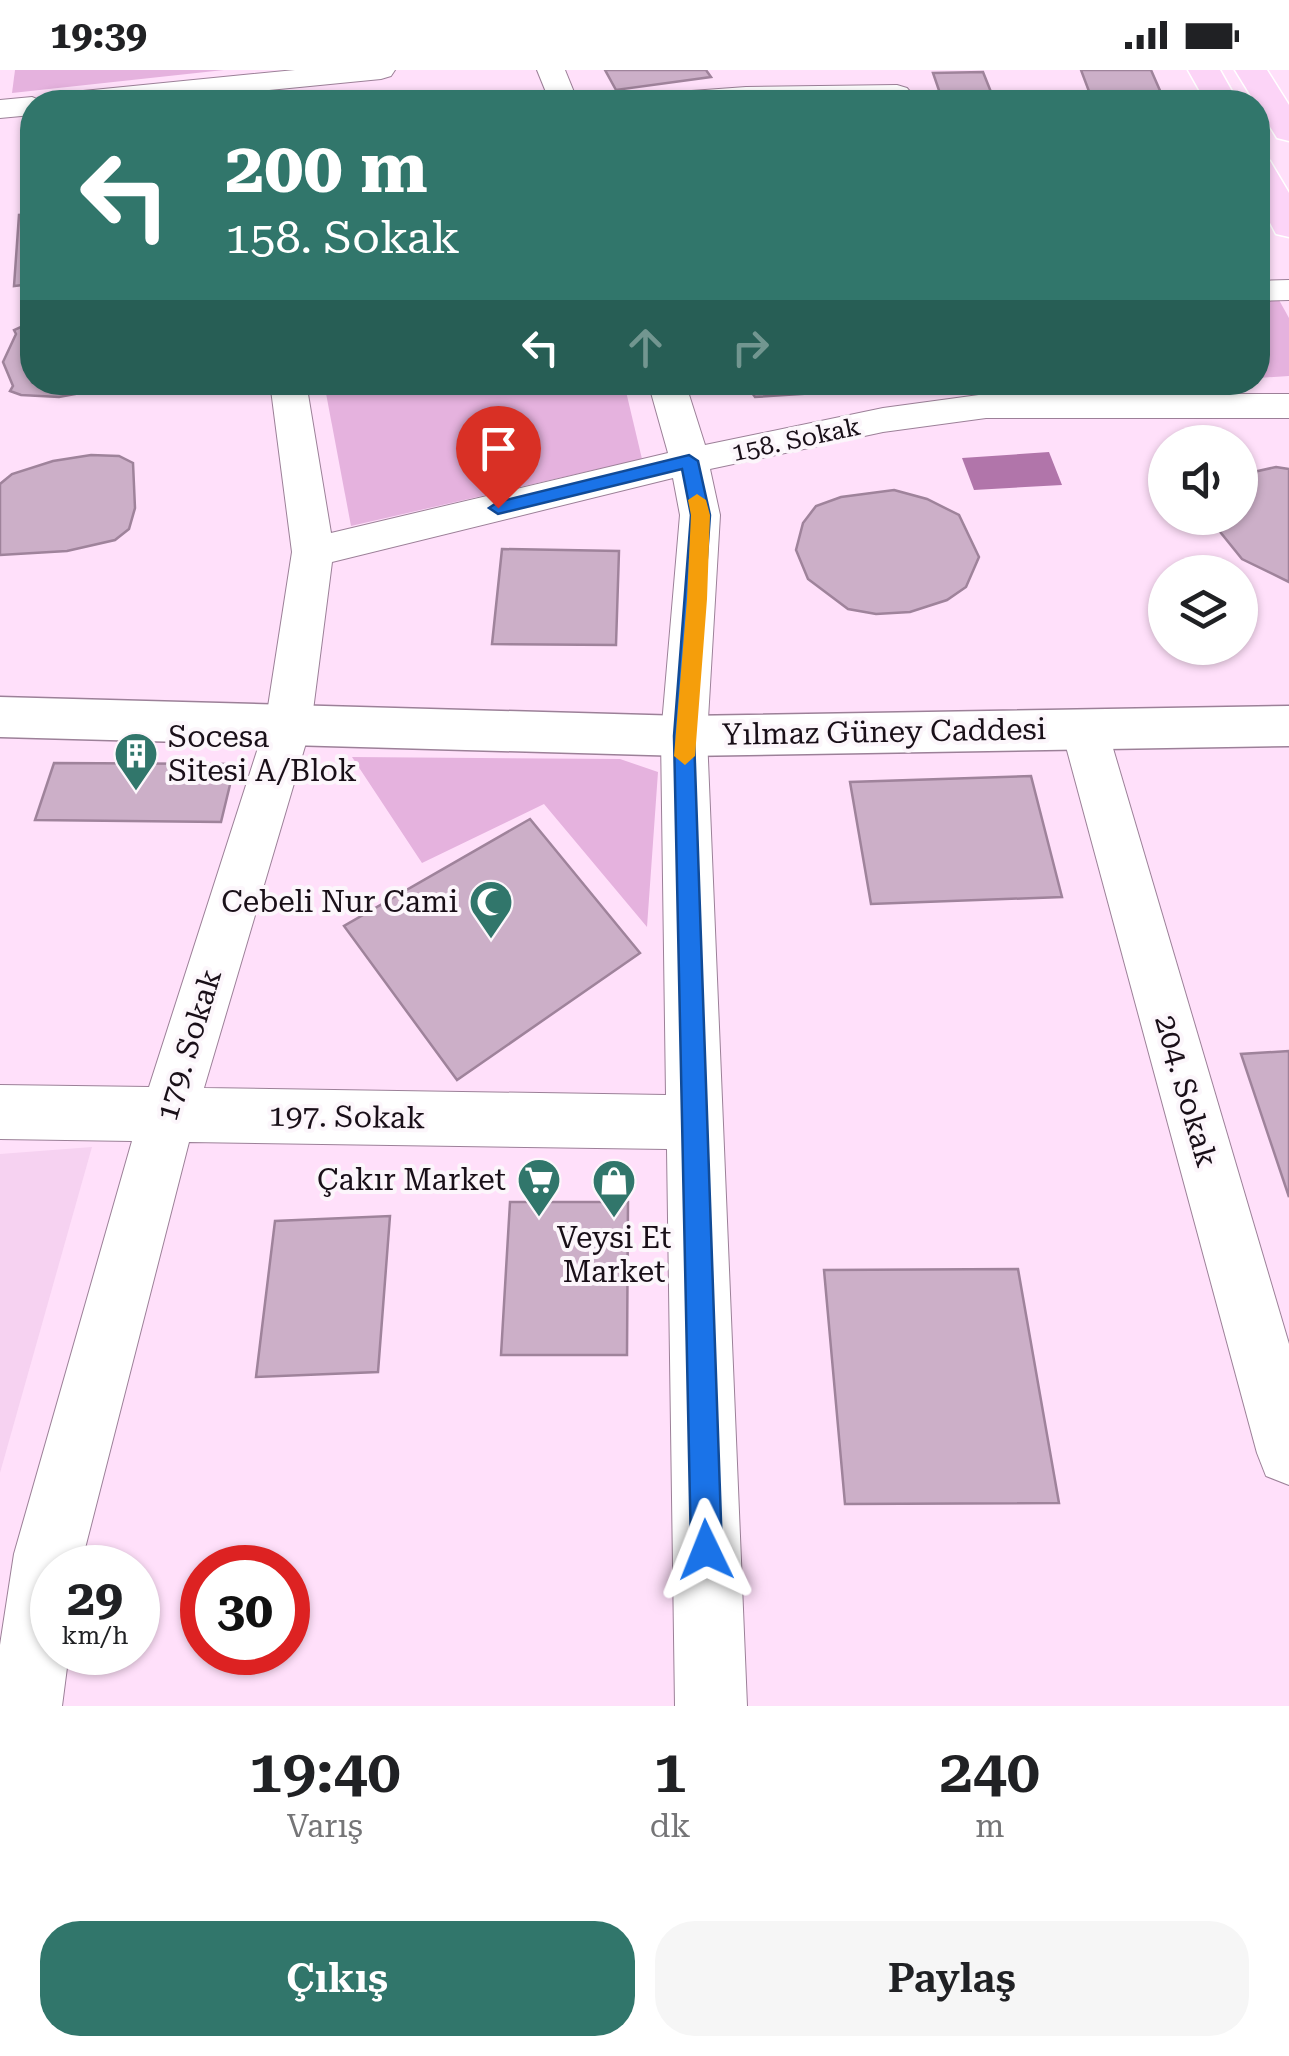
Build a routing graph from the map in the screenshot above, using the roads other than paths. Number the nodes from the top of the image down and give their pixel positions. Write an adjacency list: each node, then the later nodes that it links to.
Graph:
1 (381, 70): 2 (street)
2 (264, 90)
3 (1270, 100): 4 (main road)
4 (1289, 130)
5 (1270, 190): 6 (main road)
6 (1289, 226)
7 (290, 395): 13 (street, 179. Sokak)
8 (670, 395): 12 (street)
9 (979, 395): 12 (street, 158. Sokak)
10 (1008, 395): 11 (street, 158. Sokak)
11 (1289, 406)
12 (689, 461): 13 (street, 158. Sokak); 18 (street)
13 (313, 552): 15 (street, 179. Sokak)
14 (0, 717): 15 (street, Yılmaz Güney Caddesi)
15 (288, 726): 18 (street, Yılmaz Güney Caddesi); 20 (street, 179. Sokak)
16 (1289, 726): 17 (street, Yılmaz Güney Caddesi)
17 (1084, 728): 18 (street, Yılmaz Güney Caddesi); 22 (street, 204. Sokak)
18 (684, 736): 21 (street)
19 (0, 1112): 20 (street, 197. Sokak)
20 (168, 1114): 21 (street, 197. Sokak); 23 (street, 179. Sokak)
21 (694, 1122): 24 (street)
22 (1289, 1453)
23 (26, 1706)
24 (711, 1706)

